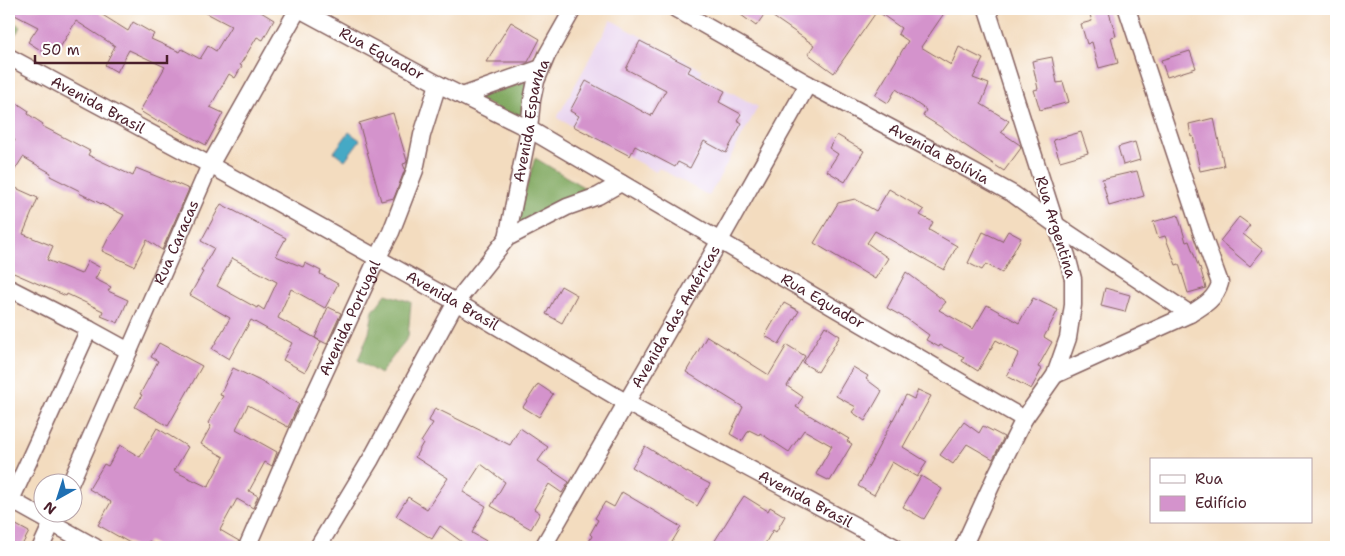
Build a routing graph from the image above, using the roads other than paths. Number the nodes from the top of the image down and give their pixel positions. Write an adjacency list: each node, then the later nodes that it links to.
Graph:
1 (298, 9): 8 (street, Rua Equador); 12 (street, Rua Caracas)
2 (573, 9): 7 (street, Avenida Espanha)
3 (676, 9): 9 (street, Avenida Bolívia)
4 (987, 9): 14 (street, Rua Argentina)
5 (1127, 9): 20 (street)
6 (9, 57): 12 (street, Avenida Brasil)
7 (541, 68): 10 (street); 11 (street, Avenida Espanha)
8 (438, 84): 10 (street, Rua Equador); 17 (street, Avenida Portugal)
9 (808, 84): 14 (street, Avenida Bolívia); 16 (street, Avenida das Américas)
10 (462, 96): 11 (street, Rua Equador)
11 (529, 129): 13 (street, Rua Equador); 15 (street, Avenida Espanha)
12 (210, 165): 17 (street, Avenida Brasil); 22 (street, Rua Caracas)
13 (620, 183): 15 (street); 16 (street, Rua Equador)
14 (1056, 225): 20 (street, Avenida Bolívia); 23 (street, Rua Argentina)
15 (507, 238): 19 (street)
16 (719, 242): 24 (street, Avenida das Américas); 25 (street, Rua Equador)
17 (377, 259): 19 (street, Avenida Brasil); 33 (street, Avenida Portugal)
18 (9, 288): 21 (street)
19 (456, 302): 24 (street, Avenida Brasil); 34 (street)
20 (1190, 314): 23 (street)
21 (89, 329): 22 (street); 27 (street)
22 (129, 352): 26 (street, Rua Caracas)
23 (1055, 374): 25 (street, Rua Argentina)
24 (627, 403): 35 (street, Avenida das Américas); 36 (street, Avenida Brasil)
25 (1024, 419): 37 (street, Rua Argentina)
26 (74, 474)
27 (10, 499): 28 (street)
28 (32, 508)
29 (51, 524): 31 (street)
30 (63, 524): 32 (street)
31 (41, 547)
32 (96, 547)
33 (247, 547)
34 (318, 547)
35 (544, 547)
36 (894, 547)
37 (963, 547)

